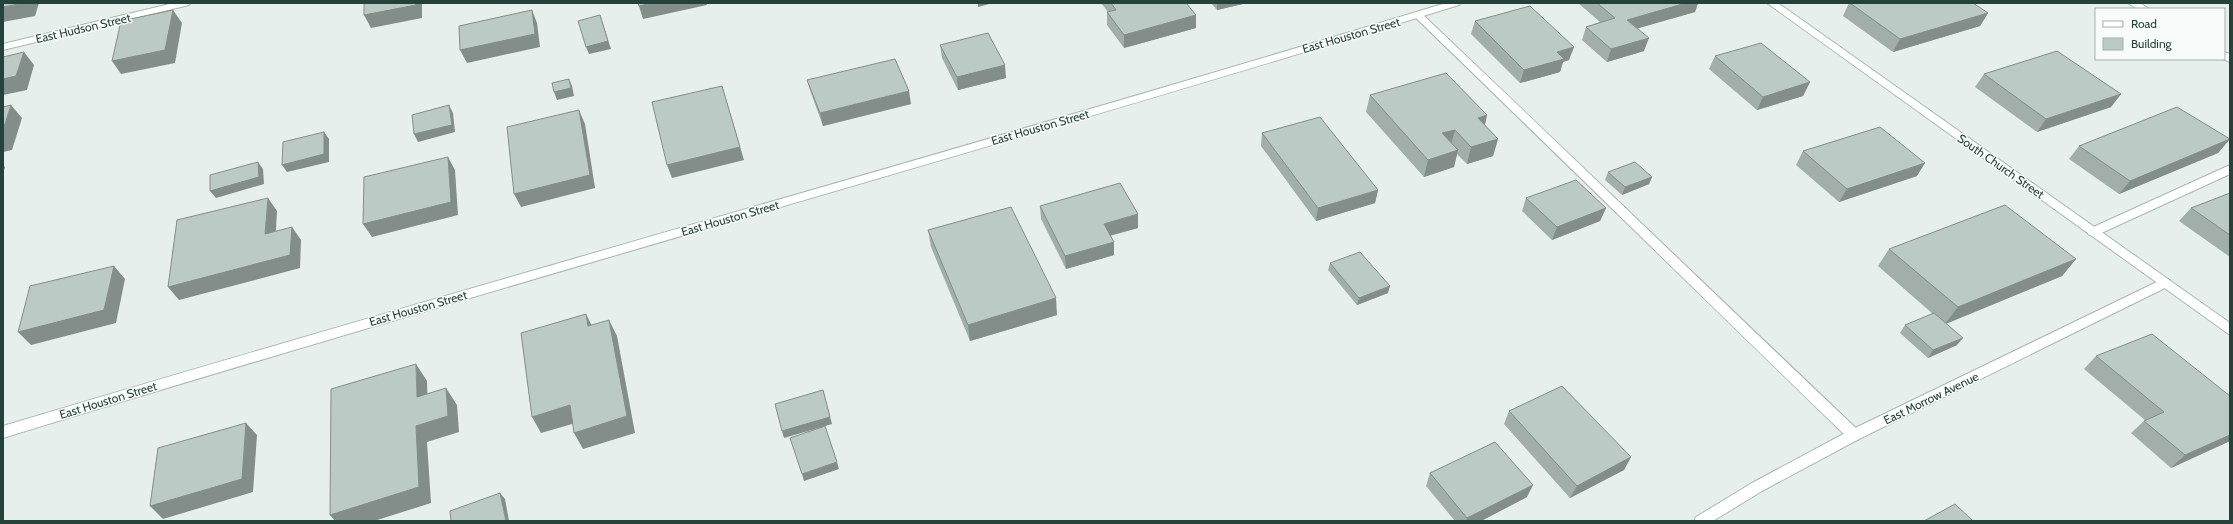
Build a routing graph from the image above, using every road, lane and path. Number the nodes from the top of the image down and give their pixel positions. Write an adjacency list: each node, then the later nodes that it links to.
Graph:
1 (186, 3): 7 (street, East Hudson Street)
2 (1456, 3): 6 (street, East Houston Street)
3 (1772, 3): 9 (street, South Church Street)
4 (2133, 3): 5 (street)
5 (2142, 8)
6 (1418, 15): 12 (street, East Houston Street); 13 (street)
7 (3, 47)
8 (2230, 169): 9 (street)
9 (2093, 232): 10 (street, South Church Street)
10 (2165, 283): 11 (street, South Church Street); 13 (street, East Morrow Avenue)
11 (2230, 330)
12 (3, 432)
13 (1854, 435): 14 (street, East Morrow Avenue)
14 (1701, 521)

